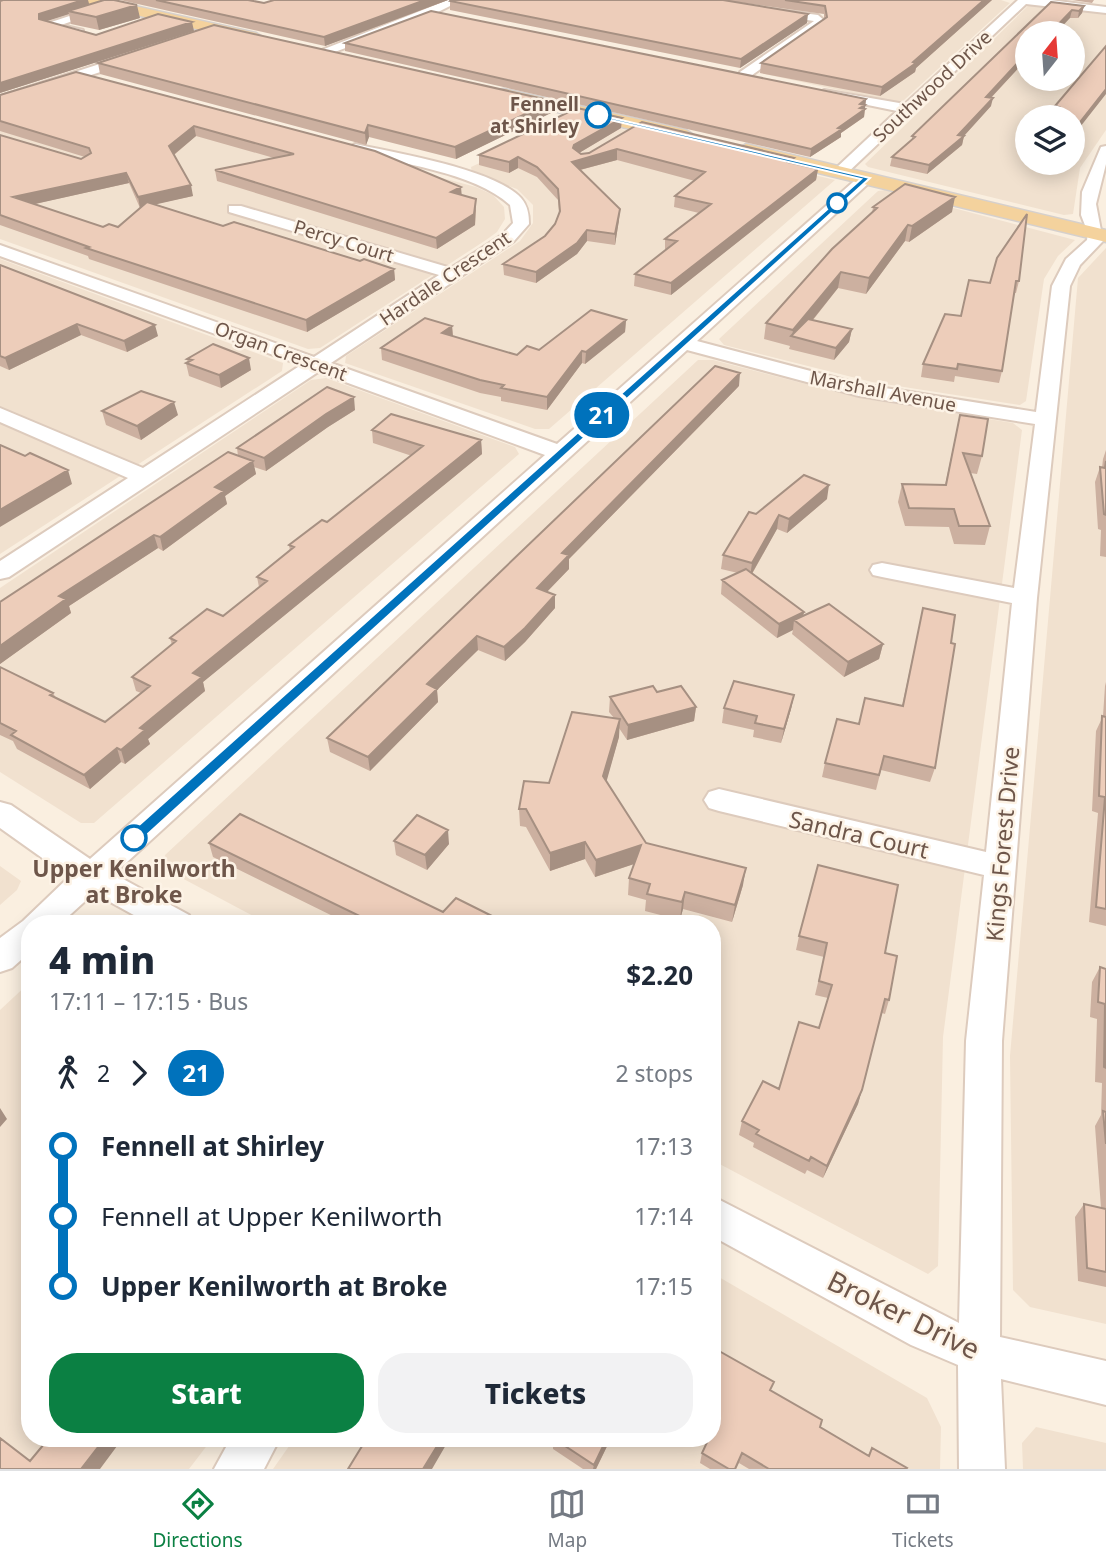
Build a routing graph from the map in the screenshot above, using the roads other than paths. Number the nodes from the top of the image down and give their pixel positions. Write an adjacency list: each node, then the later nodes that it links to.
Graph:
1 (89, 0): 4 (main road)
2 (457, 0): 7 (street)
3 (1023, 0): 6 (street); 24 (street, Southwood Drive)
4 (113, 5): 8 (main road); 12 (street)
5 (755, 10): 19 (street)
6 (1106, 10)
7 (432, 12): 9 (street); 16 (street)
8 (163, 17): 10 (street); 11 (main road)
9 (459, 18)
10 (137, 25)
11 (217, 29): 13 (street); 14 (main road)
12 (86, 30)
13 (193, 37)
14 (268, 41)
15 (141, 48): 18 (street)
16 (314, 51): 17 (main road)
17 (347, 59)
18 (78, 75): 20 (street); 23 (street)
19 (744, 75)
20 (103, 81)
21 (482, 89): 25 (main road)
22 (813, 89): 24 (street)
23 (0, 100)
24 (908, 109): 35 (street, Southwood Drive)
25 (576, 110): 26 (street); 27 (main road)
26 (552, 121)
27 (642, 125): 28 (street); 29 (main road)
28 (618, 138)
29 (708, 141)
30 (340, 144): 34 (street, Hardale Crescent)
31 (734, 147): 35 (main road)
32 (1106, 150): 38 (street)
33 (470, 161): 34 (street)
34 (446, 172): 40 (street, Hardale Crescent)
35 (840, 172): 36 (main road)
36 (866, 178): 38 (main road); 41 (street)
37 (235, 209): 40 (street, Percy Court)
38 (1101, 235): 44 (street, Kings Forest Drive)
39 (0, 250): 42 (street, Organ Crescent)
40 (453, 274): 42 (street, Hardale Crescent)
41 (681, 342): 44 (street, Marshall Avenue); 45 (street)
42 (317, 365): 45 (street, Organ Crescent); 46 (street, Hardale Crescent)
43 (0, 414): 46 (street)
44 (1046, 420): 49 (street, Kings Forest Drive)
45 (561, 453): 53 (street)
46 (146, 478): 48 (street, Hardale Crescent)
47 (882, 570): 49 (street)
48 (0, 572)
49 (1025, 598): 52 (street, Kings Forest Drive)
50 (719, 800): 52 (street, Sandra Court)
51 (0, 813): 53 (street)
52 (999, 867): 59 (street, Kings Forest Drive)
53 (93, 875): 54 (street); 55 (street)
54 (48, 915)
55 (162, 915)
56 (21, 940): 57 (street)
57 (0, 958)
58 (721, 1220): 59 (street, Broker Drive)
59 (979, 1353): 60 (street, Broker Drive); 63 (street, Kings Forest Drive)
60 (1106, 1383)
61 (252, 1447): 62 (street)
62 (237, 1469)
63 (982, 1469)

